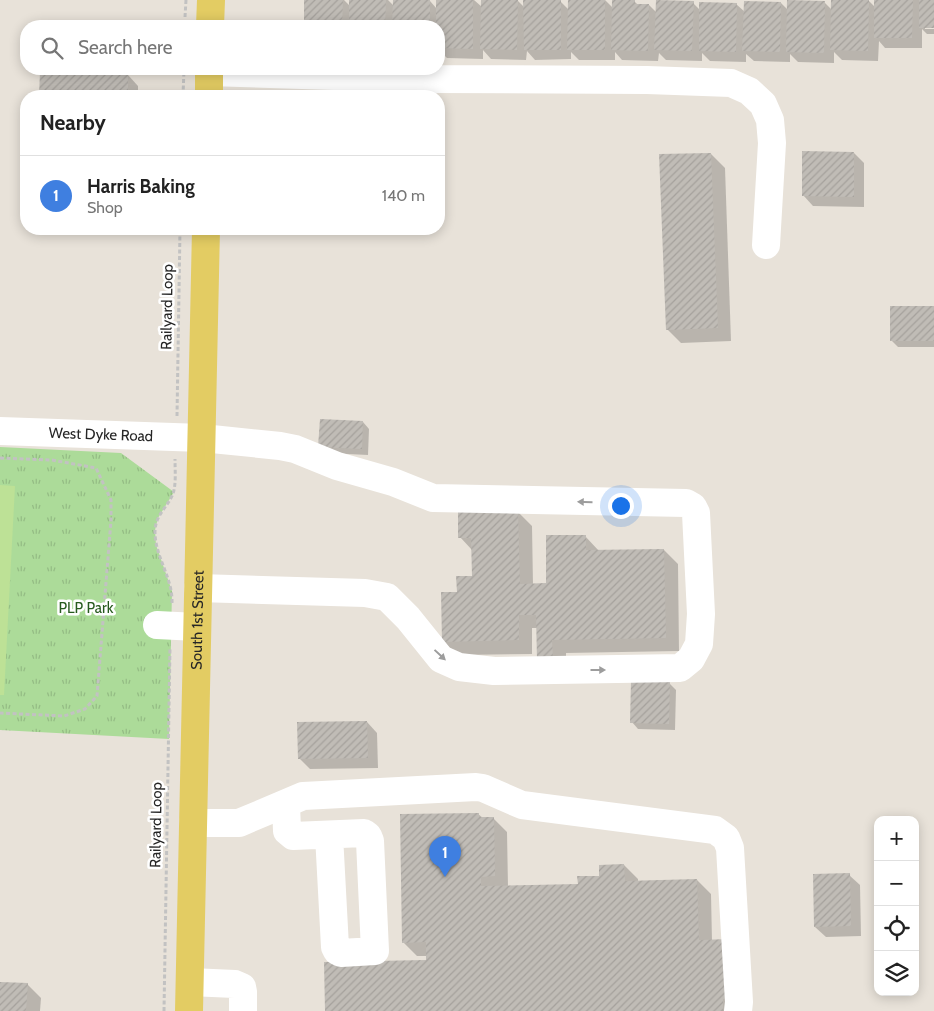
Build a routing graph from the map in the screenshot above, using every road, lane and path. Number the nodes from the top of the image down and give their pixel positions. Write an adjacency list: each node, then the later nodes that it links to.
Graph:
1 (186, 0): 3 (path)
2 (211, 0): 4 (main road)
3 (185, 20)
4 (210, 20)
5 (203, 77): 6 (path); 9 (street)
6 (189, 90)
7 (180, 235): 10 (path, Railyard Loop)
8 (206, 235): 12 (main road, South 1st Street)
9 (766, 245)
10 (177, 385)
11 (0, 431): 12 (street, West Dyke Road)
12 (202, 438): 15 (main road, South 1st Street); 15 (street, West Dyke Road, one-way to 12)
13 (0, 458): 18 (path)
14 (174, 492): 16 (path, Railyard Loop)
15 (198, 588): 17 (main road, South 1st Street)
16 (166, 623): 17 (street); 23 (path, Railyard Loop)
17 (197, 627): 20 (main road, South 1st Street)
18 (0, 713)
19 (286, 804): 20 (street); 21 (street); 26 (street)
20 (193, 823): 22 (main road, South 1st Street)
21 (328, 834)
22 (190, 982): 24 (main road, South 1st Street); 25 (street)
23 (164, 1011)
24 (189, 1011)
25 (243, 1011)
26 (738, 1011)

